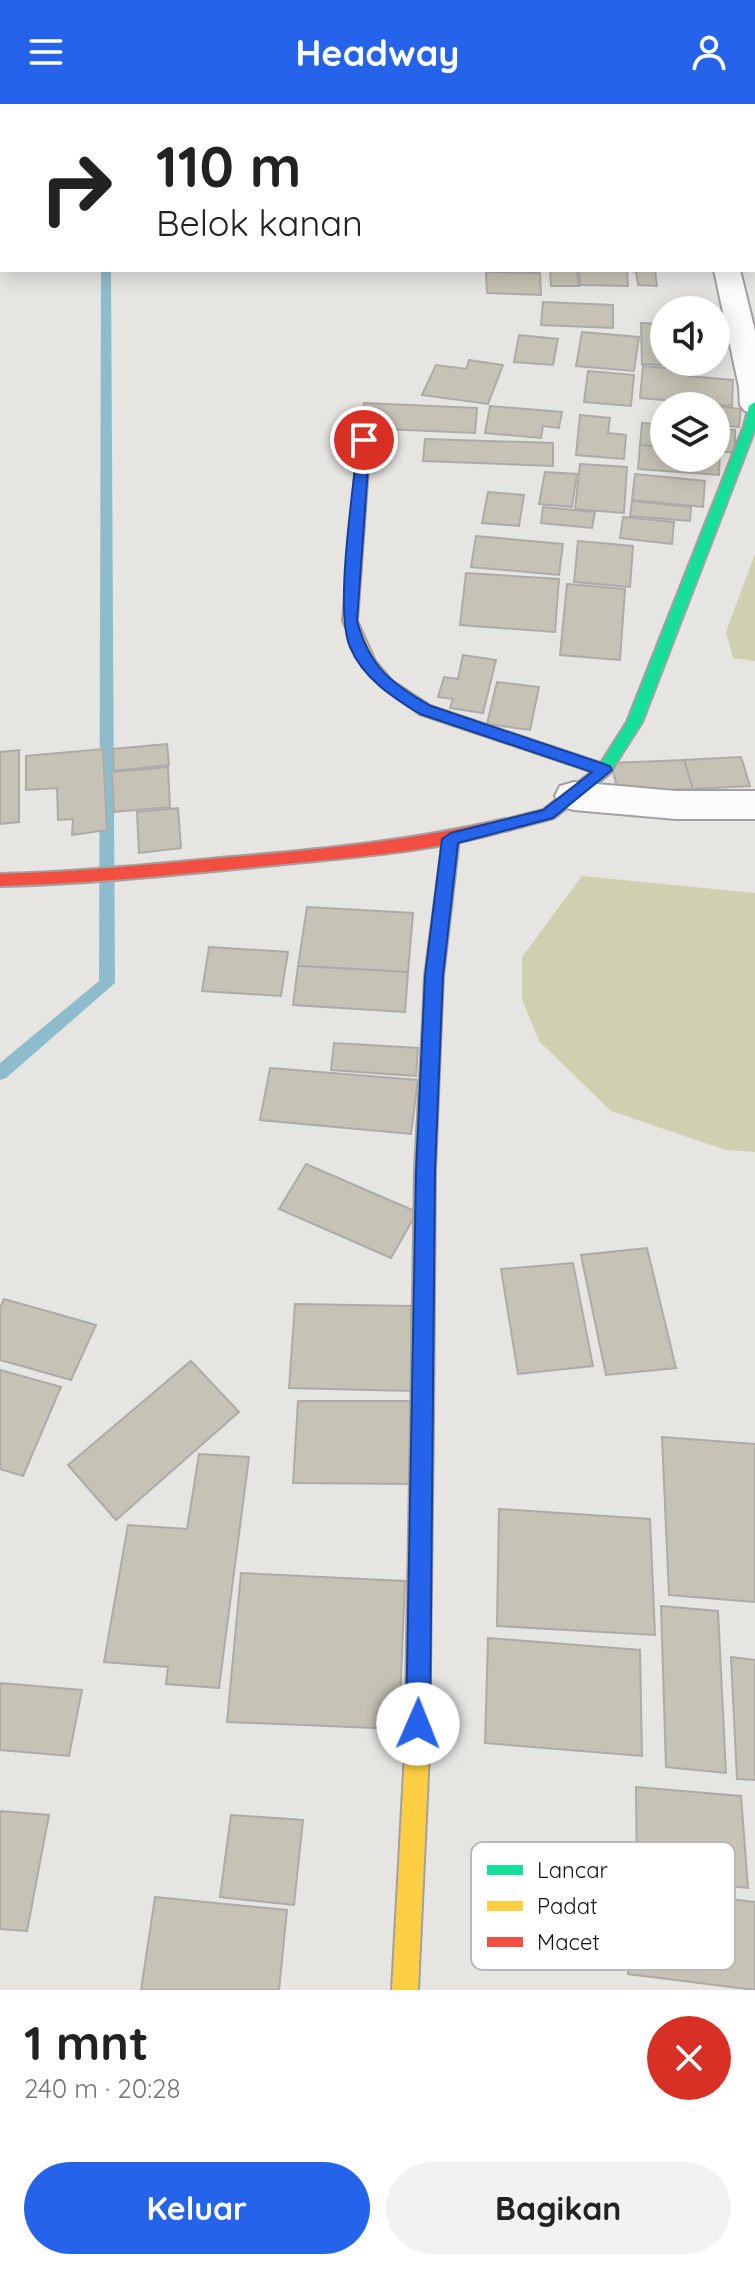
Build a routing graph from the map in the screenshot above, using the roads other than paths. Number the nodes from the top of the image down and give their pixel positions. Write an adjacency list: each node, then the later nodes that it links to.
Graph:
1 (727, 272): 2 (street)
2 (755, 405): 4 (street)
3 (364, 440): 4 (street)
4 (604, 770): 5 (street)
5 (574, 796): 6 (street); 7 (street)
6 (755, 805)
7 (451, 839): 8 (street); 9 (street)
8 (0, 880)
9 (405, 1990)

